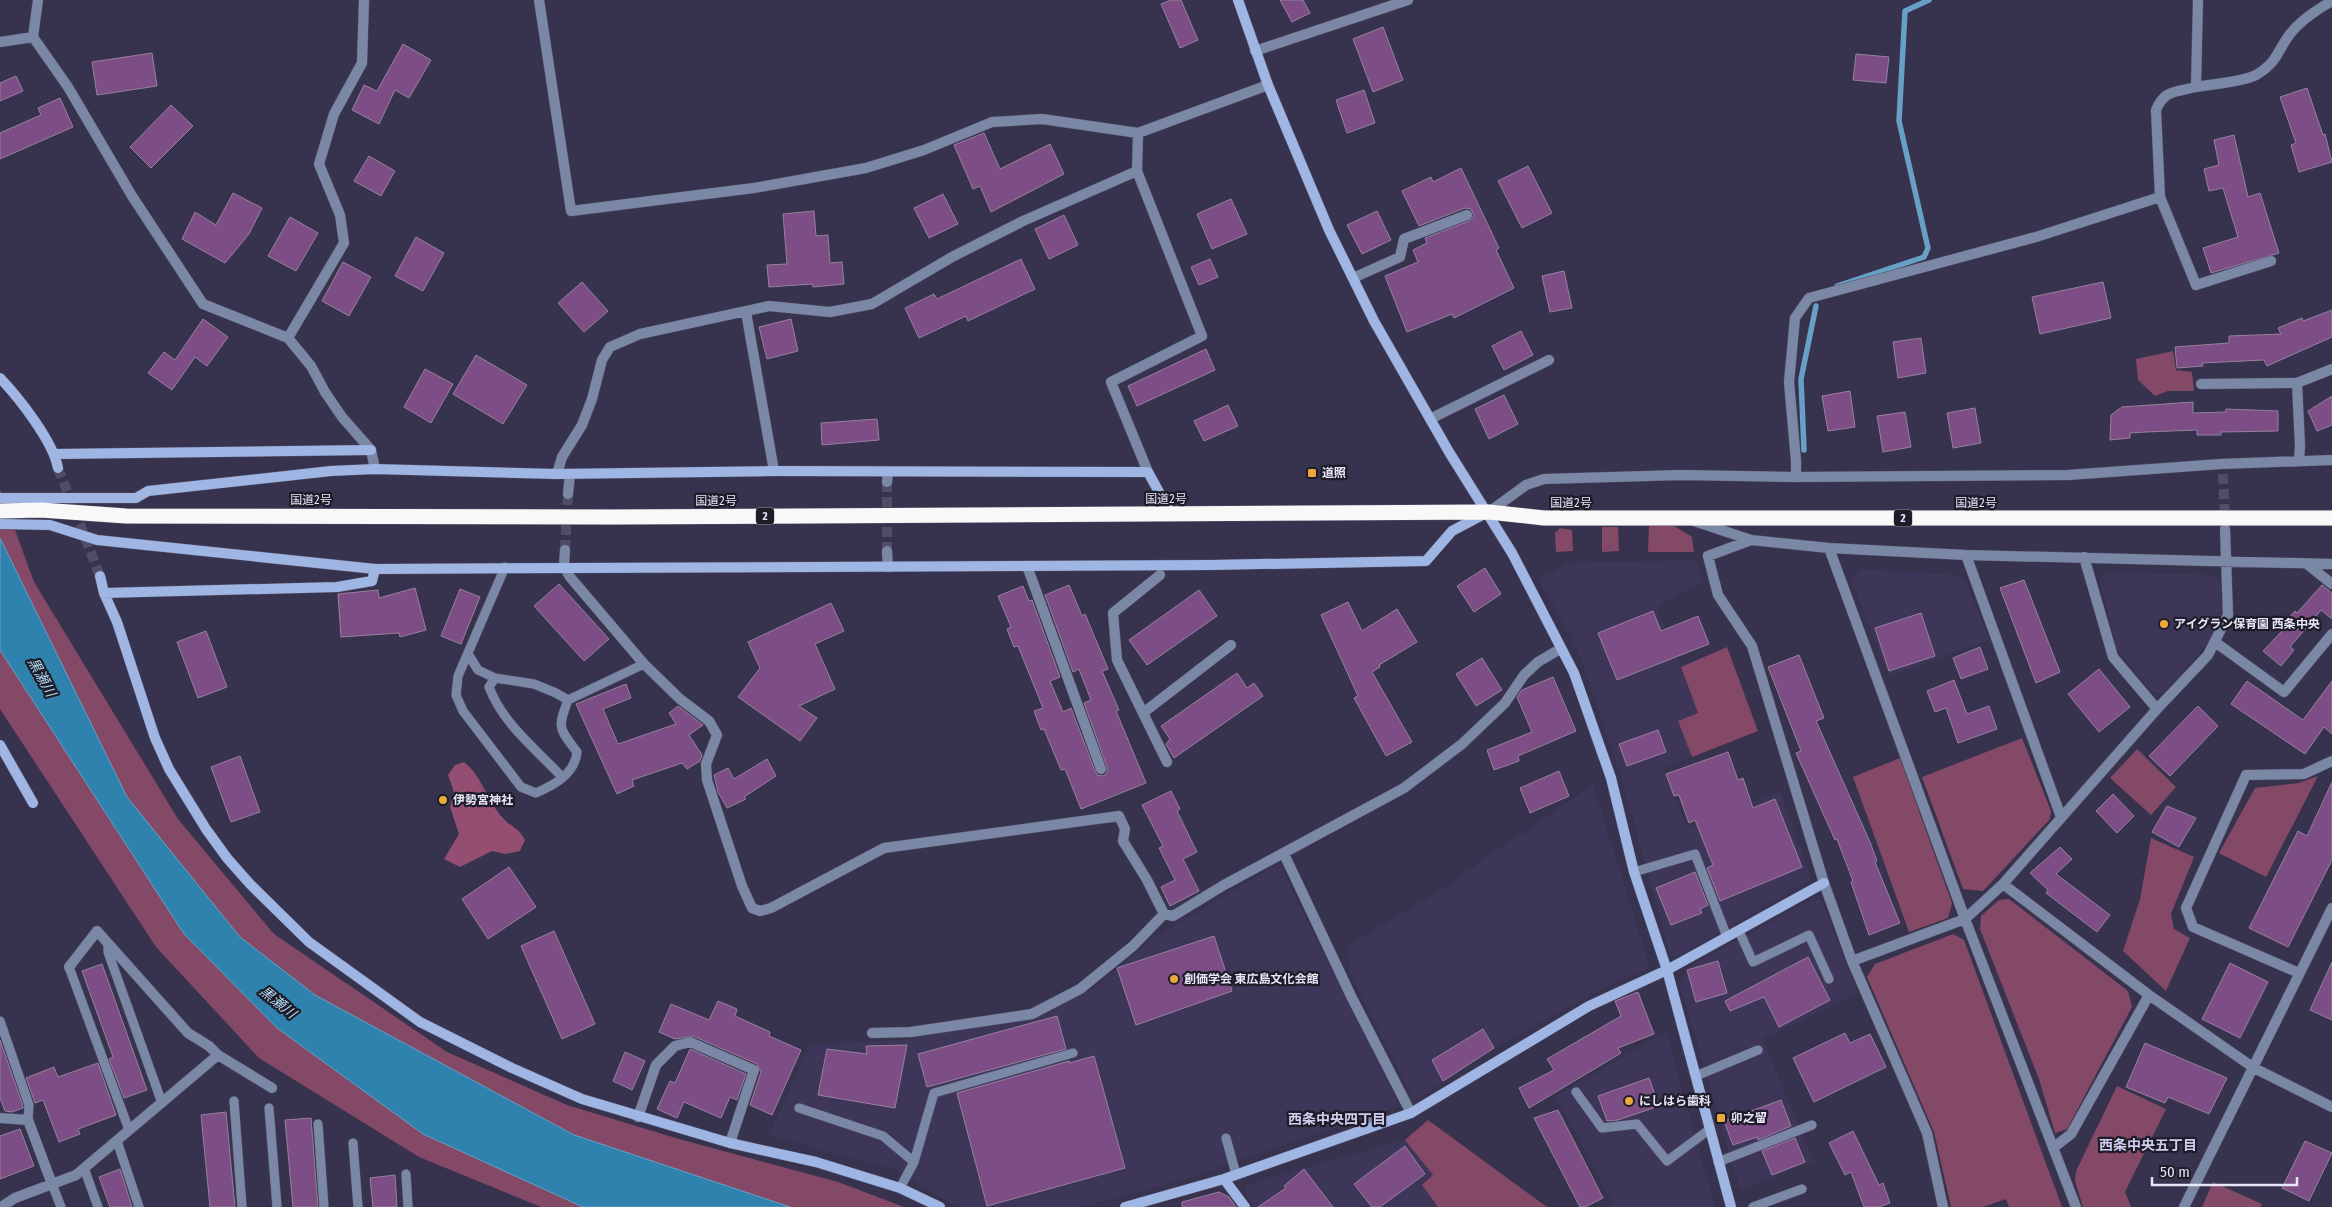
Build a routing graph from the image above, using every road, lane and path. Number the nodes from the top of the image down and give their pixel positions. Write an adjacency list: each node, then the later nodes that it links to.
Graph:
1 (38, 0): 8 (street)
2 (364, 0): 20 (street)
3 (539, 0): 13 (street)
4 (1238, 0): 10 (street)
5 (1408, 0): 10 (street)
6 (2198, 0): 12 (street)
7 (2332, 1): 12 (street)
8 (33, 37): 9 (street); 20 (street)
9 (0, 42)
10 (1255, 51): 11 (street)
11 (1268, 85): 13 (street); 18 (street)
12 (2196, 87): 15 (street)
13 (1138, 133): 14 (street)
14 (1137, 170): 19 (street); 34 (street)
15 (2160, 197): 17 (street); 37 (street)
16 (1467, 215): 18 (street)
17 (2271, 262)
18 (1352, 278): 26 (street)
19 (746, 312): 33 (street); 35 (street)
20 (288, 338): 27 (street)
21 (1548, 360): 26 (street)
22 (2332, 369): 24 (street)
23 (0, 378): 28 (street)
24 (2297, 383): 25 (street); 30 (street)
25 (2201, 384)
26 (1430, 418): 42 (street)
27 (371, 450): 28 (street); 32 (street)
28 (56, 454): 31 (street)
29 (2332, 460): 30 (street)
30 (2299, 461): 37 (street)
31 (58, 468)
32 (375, 469): 35 (street); 40 (street)
33 (774, 471): 34 (street); 36 (street)
34 (1148, 472): 43 (street)
35 (557, 474): 36 (street)
36 (570, 474): 38 (street)
37 (1796, 477): 42 (street)
38 (568, 494)
39 (0, 498): 40 (street)
40 (40, 504): 41 (highway, 国道2号 / 2); 43 (highway, 国道2号 / 2)
41 (0, 510)
42 (1489, 512): 43 (highway, 国道2号 / 2); 44 (highway, 国道2号 / 2); 57 (street); 69 (street)
43 (1171, 514)
44 (1684, 518): 45 (highway, 国道2号 / 2); 48 (street)
45 (2328, 518)
46 (0, 524): 61 (street)
47 (2225, 529): 54 (street)
48 (1751, 540): 49 (street); 85 (street)
49 (1829, 548): 52 (street); 89 (street)
50 (565, 550): 59 (street)
51 (887, 551): 60 (street)
52 (1966, 555): 53 (street); 82 (street)
53 (2084, 557): 54 (street); 74 (street)
54 (2227, 562): 55 (street); 67 (street)
55 (2307, 564): 56 (street); 64 (street)
56 (2332, 564)
57 (1027, 566): 60 (street); 79 (street)
58 (505, 567): 59 (street); 61 (street); 70 (lane)
59 (564, 567): 60 (street); 71 (street)
60 (888, 567)
61 (375, 569): 65 (street)
62 (1160, 575): 75 (street)
63 (100, 576): 65 (street)
64 (2332, 584)
65 (104, 592): 115 (street)
66 (2332, 634): 67 (street)
67 (2215, 642): 74 (street)
68 (1231, 645): 75 (street)
69 (1560, 649): 83 (street); 84 (street)
70 (468, 654): 72 (lane); 80 (lane)
71 (644, 664): 73 (lane); 88 (street)
72 (495, 678): 73 (lane); 80 (lane)
73 (568, 700): 80 (lane)
74 (2157, 709): 82 (street)
75 (1143, 713): 78 (street)
76 (0, 745): 81 (street)
77 (2332, 761): 96 (street)
78 (1167, 762)
79 (1101, 770)
80 (562, 777)
81 (33, 803)
82 (2061, 817): 86 (street)
83 (1284, 854): 88 (street); 113 (street)
84 (1634, 872): 91 (lane); 95 (street)
85 (1824, 883): 90 (street); 93 (street)
86 (2002, 884): 89 (street); 98 (street)
87 (2332, 908): 96 (street)
88 (1164, 914): 100 (street)
89 (1966, 918): 93 (street); 127 (street)
90 (1739, 931): 91 (street); 97 (lane)
91 (1727, 937): 95 (street)
92 (108, 944): 94 (street); 103 (street); 109 (lane)
93 (1852, 961): 153 (street)
94 (68, 967): 122 (lane)
95 (1667, 970): 105 (street); 113 (street)
96 (2299, 973): 104 (street)
97 (1830, 979)
98 (2149, 995): 104 (street); 127 (street)
99 (0, 1021): 117 (lane)
100 (872, 1034)
101 (1758, 1050): 105 (lane)
102 (1073, 1053): 128 (lane)
103 (218, 1056): 106 (street); 109 (street)
104 (2254, 1068): 110 (street); 155 (street)
105 (1696, 1076): 121 (street)
106 (272, 1088)
107 (1576, 1092): 121 (lane)
108 (234, 1101): 143 (lane)
109 (162, 1103): 122 (street)
110 (2332, 1107)
111 (269, 1108): 144 (lane)
112 (799, 1108): 128 (lane)
113 (1411, 1113): 120 (street)
114 (1369, 1116): 120 (lane)
115 (638, 1117): 126 (street); 126 (street)
116 (0, 1118): 117 (street)
117 (28, 1120): 134 (street)
118 (318, 1124): 145 (lane)
119 (1812, 1125): 129 (lane)
120 (1371, 1127): 132 (street)
121 (1710, 1129): 129 (street)
122 (129, 1130): 124 (street)
123 (1226, 1138): 132 (lane)
124 (117, 1141): 130 (street); 142 (lane)
125 (353, 1143): 146 (lane)
126 (730, 1143): 135 (street)
127 (2053, 1148): 154 (street)
128 (914, 1162): 135 (lane)
129 (1718, 1162): 151 (street)
130 (84, 1168): 134 (street); 141 (lane)
131 (406, 1174): 147 (lane)
132 (1236, 1174): 133 (street)
133 (1224, 1179): 137 (street); 150 (street)
134 (52, 1184): 138 (street); 140 (lane)
135 (900, 1188): 148 (street)
136 (1802, 1189): 152 (lane)
137 (1156, 1203): 149 (street)
138 (13, 1204): 139 (street)
139 (1, 1207)
140 (60, 1207)
141 (98, 1207)
142 (139, 1207)
143 (242, 1207)
144 (278, 1207)
145 (324, 1207)
146 (358, 1207)
147 (408, 1207)
148 (940, 1207)
149 (1124, 1207)
150 (1245, 1207)
151 (1731, 1207)
152 (1753, 1207)
153 (1943, 1207)
154 (2076, 1207)
155 (2184, 1207)

